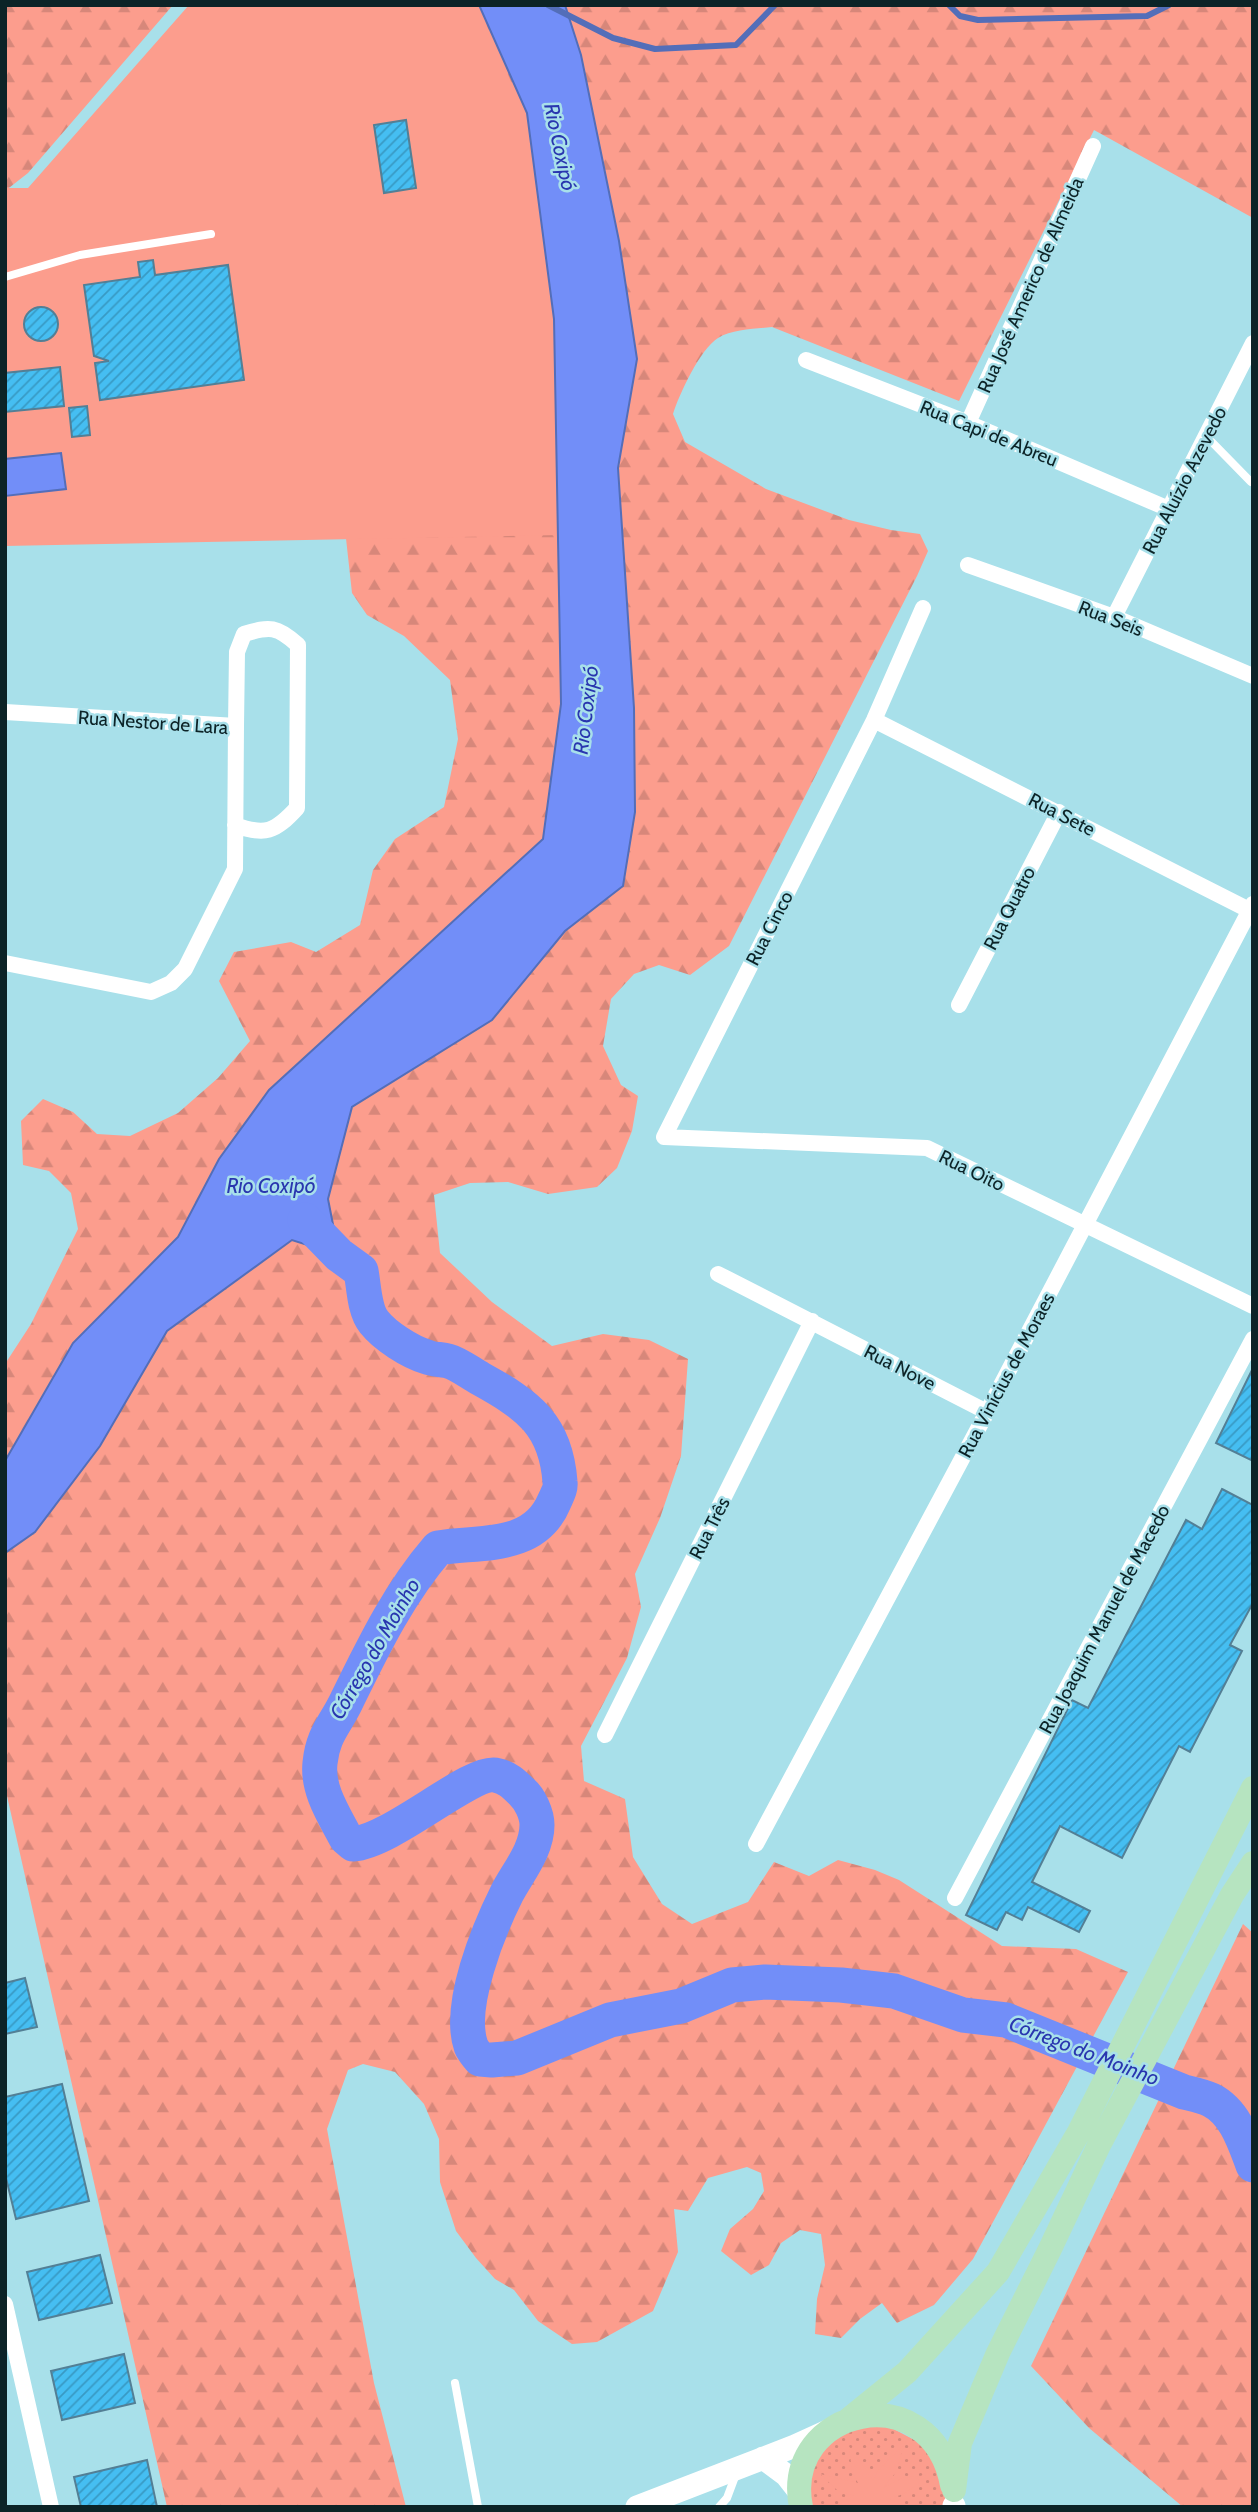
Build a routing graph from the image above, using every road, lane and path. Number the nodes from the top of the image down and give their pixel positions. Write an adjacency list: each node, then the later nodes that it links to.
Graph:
1 (1093, 146): 6 (street, Rua José Americo de Almeida)
2 (211, 234): 3 (lane)
3 (5, 277)
4 (1253, 343): 7 (street, Rua Aluízio Azevedo)
5 (806, 360): 6 (street, Rua Capi de Abreu)
6 (968, 423): 9 (street, Rua Capi de Abreu)
7 (1206, 436): 8 (lane); 9 (street, Rua Aluízio Azevedo)
8 (1251, 482)
9 (1170, 509): 12 (street, Rua Aluízio Azevedo)
10 (968, 565): 12 (street, Rua Seis)
11 (923, 608): 15 (street, Rua Cinco)
12 (1114, 617): 13 (street, Rua Seis)
13 (1253, 676)
14 (5, 712): 16 (street, Rua Nestor de Lara)
15 (874, 720): 17 (street, Rua Sete); 22 (street, Rua Cinco)
16 (236, 726): 18 (street, Rua Nestor de Lara); 18 (street)
17 (1059, 812): 19 (street, Rua Sete); 21 (street, Rua Quatro)
18 (235, 825): 20 (street, Rua Nestor de Lara)
19 (1251, 907): 23 (street, Rua Vinícius de Moraes)
20 (5, 963)
21 (959, 1005)
22 (664, 1137): 23 (street, Rua Oito)
23 (1085, 1224): 25 (street, Rua Oito); 28 (street, Rua Vinícius de Moraes)
24 (718, 1274): 26 (street, Rua Nove)
25 (1253, 1306)
26 (812, 1321): 28 (street, Rua Nove); 29 (street, Rua Três)
27 (1253, 1339): 33 (street, Rua Joaquim Manuel de Macedo)
28 (987, 1412): 31 (street, Rua Vinícius de Moraes)
29 (605, 1735)
30 (1253, 1788): 34 (main road)
31 (756, 1844)
32 (1253, 1863): 34 (main road)
33 (955, 1898)
34 (1089, 2138): 37 (main road); 41 (main road)
35 (5, 2304): 42 (street)
36 (455, 2383): 43 (lane)
37 (838, 2425): 38 (street); 40 (main road); 41 (main road)
38 (763, 2458): 39 (street); 40 (street)
39 (738, 2468): 44 (street); 45 (lane)
40 (793, 2501)
41 (954, 2502)
42 (51, 2507)
43 (478, 2507)
44 (637, 2507)
45 (719, 2507)

